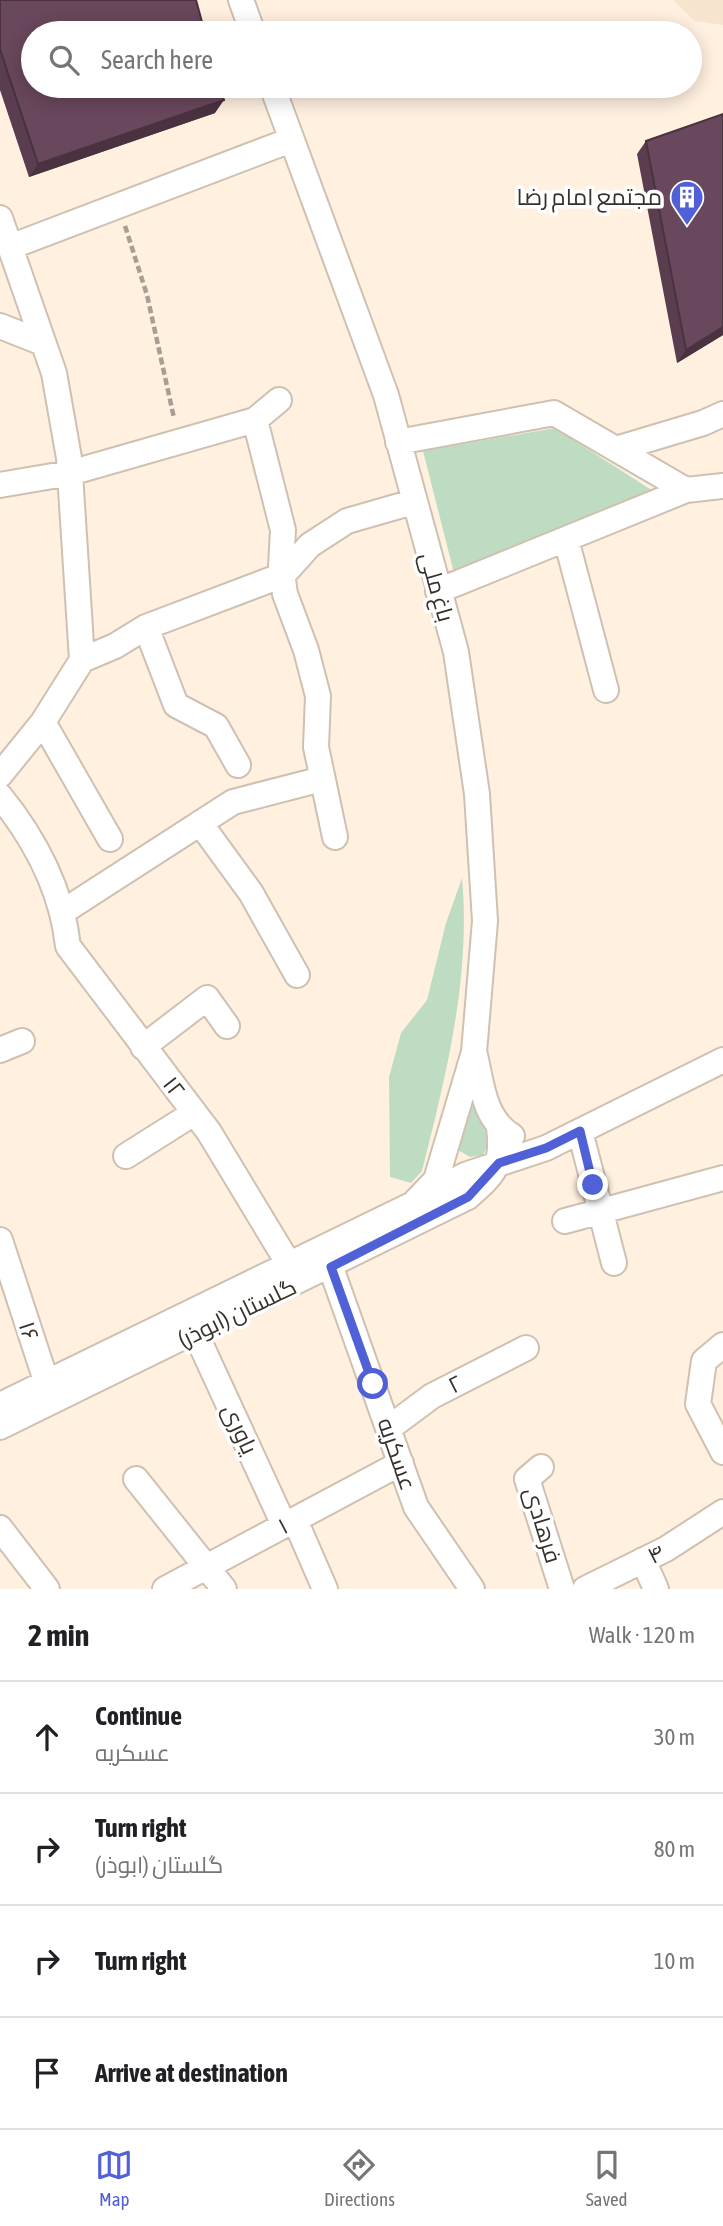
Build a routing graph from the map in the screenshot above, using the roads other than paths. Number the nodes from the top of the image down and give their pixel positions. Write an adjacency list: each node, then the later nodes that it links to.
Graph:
1 (241, 0): 2 (street)
2 (249, 21)
3 (276, 98): 4 (street, باغ ملی)
4 (291, 141): 6 (street); 12 (street, باغ ملی)
5 (0, 218): 6 (street)
6 (10, 247): 8 (street)
7 (0, 326): 8 (street)
8 (43, 343): 14 (street)
9 (279, 400): 11 (street)
10 (723, 414): 13 (street)
11 (255, 420): 14 (street); 20 (street)
12 (398, 442): 13 (street); 18 (street, باغ ملی)
13 (616, 449): 17 (street)
14 (70, 473): 15 (street); 23 (street)
15 (0, 485)
16 (723, 486): 17 (street)
17 (686, 490): 19 (street)
18 (413, 502): 20 (street); 21 (street, باغ ملی)
19 (566, 539): 21 (street); 24 (street)
20 (283, 575): 22 (street); 28 (street)
21 (438, 591): 37 (street, باغ ملی)
22 (146, 628): 23 (street); 26 (street)
23 (82, 660): 25 (street)
24 (606, 690)
25 (43, 722): 27 (street); 32 (street)
26 (237, 765)
27 (0, 775)
28 (322, 779): 30 (street); 31 (street)
29 (0, 796): 33 (street, ۱۲)
30 (200, 823): 33 (street); 34 (street)
31 (335, 837)
32 (110, 839)
33 (64, 911): 36 (street, ۱۲)
34 (297, 975)
35 (227, 1026): 36 (street)
36 (142, 1047): 39 (street, ۱۲)
37 (474, 1052): 40 (street, باغ ملی); 46 (street, باغ ملی)
38 (723, 1060): 41 (street, گلستان (ابوذر))
39 (194, 1113): 43 (street); 52 (street, ۱۲)
40 (499, 1128): 42 (street); 44 (street)
41 (580, 1131): 42 (street, گلستان (ابوذر)); 47 (street)
42 (546, 1148): 44 (street, گلستان (ابوذر))
43 (125, 1156)
44 (499, 1163): 46 (street, گلستان (ابوذر)); 50 (street, گلستان (ابوذر))
45 (723, 1178): 47 (street)
46 (413, 1204): 50 (street, گلستان (ابوذر))
47 (600, 1211): 48 (street); 51 (street)
48 (565, 1221)
49 (0, 1240): 56 (street, ۱۶)
50 (327, 1257): 52 (street, گلستان (ابوذر)); 59 (street, عسکریه)
51 (614, 1263)
52 (294, 1273): 53 (street, گلستان (ابوذر))
53 (191, 1323): 56 (street, گلستان (ابوذر)); 65 (street, یاوری)
54 (723, 1345): 60 (street)
55 (526, 1348): 59 (street, ۲)
56 (49, 1392): 57 (street, گلستان (ابوذر)); 58 (street, گلستان (ابوذر))
57 (0, 1405)
58 (0, 1427)
59 (388, 1428): 61 (street, عسکریه)
60 (723, 1452)
61 (401, 1463): 65 (street, ۱); 73 (street, عسکریه)
62 (541, 1467): 74 (street, فرهادی)
63 (136, 1479): 68 (street)
64 (723, 1513): 67 (street, ۴)
65 (289, 1522): 68 (street, ۱); 72 (street, یاوری)
66 (0, 1528): 69 (street)
67 (642, 1560): 75 (street, ۴); 76 (street)
68 (207, 1566): 70 (street, ۱); 71 (street)
69 (47, 1589)
70 (164, 1589)
71 (224, 1589)
72 (324, 1589)
73 (472, 1589)
74 (562, 1589)
75 (585, 1589)
76 (656, 1589)

